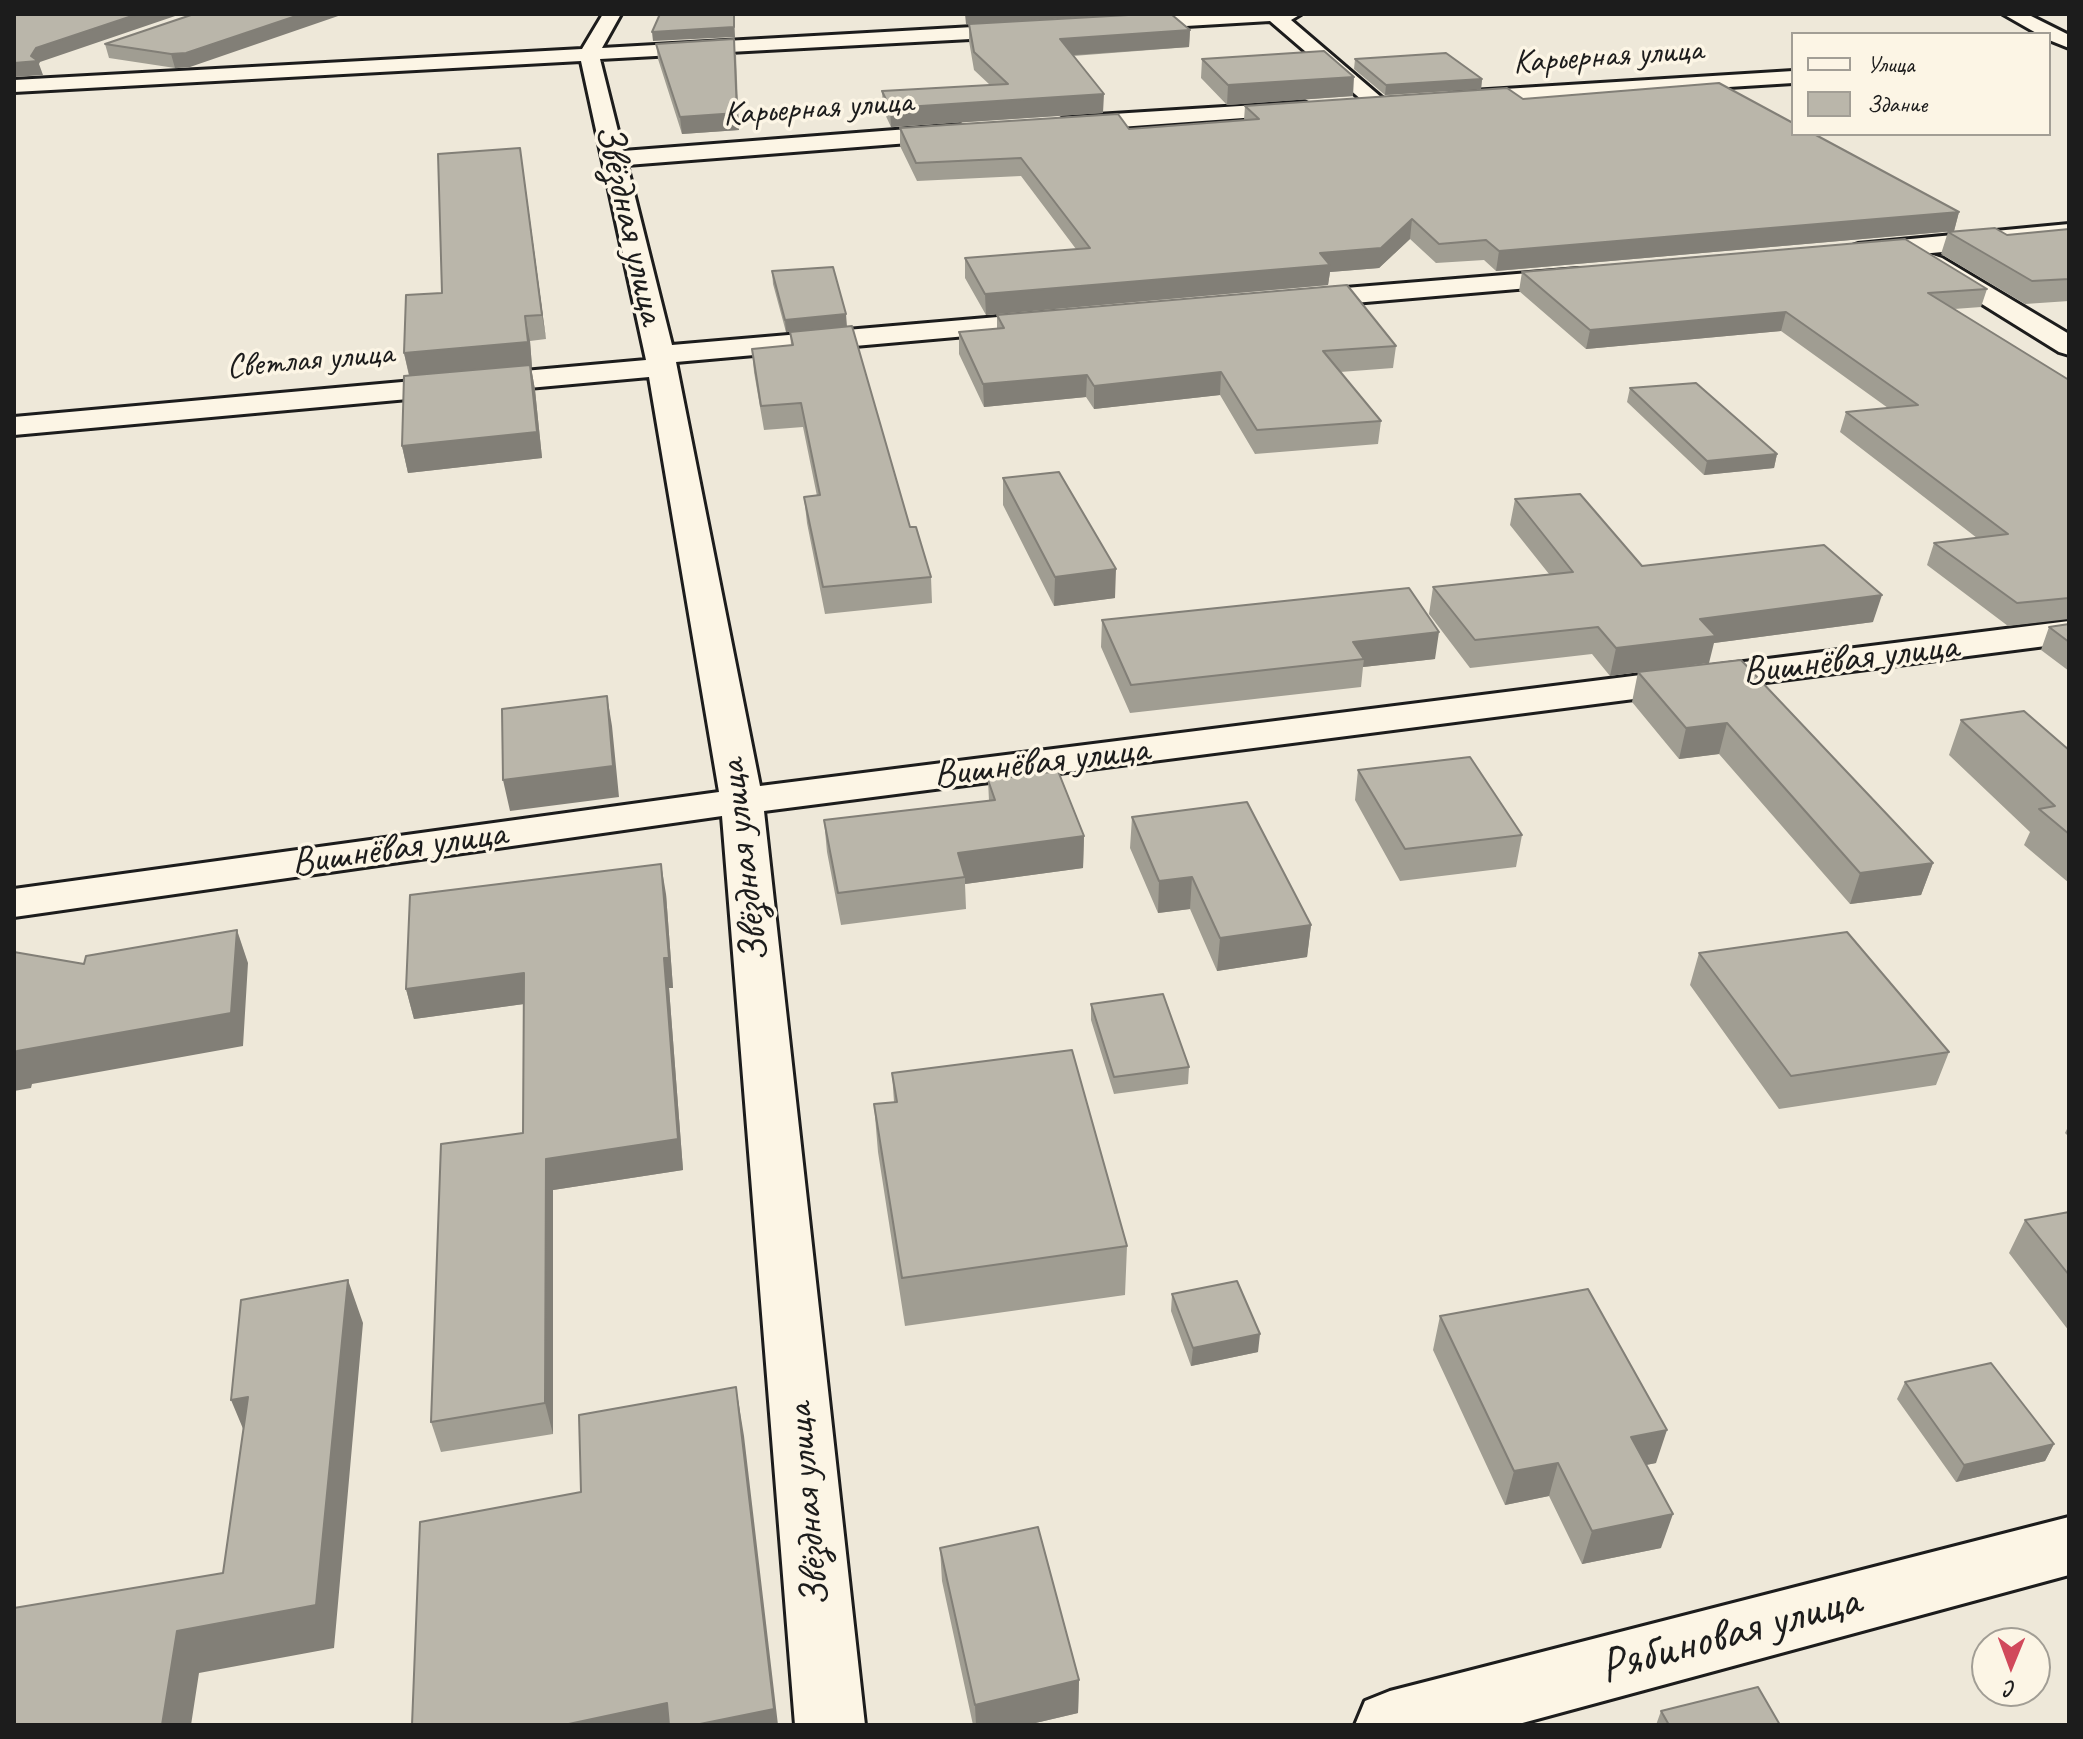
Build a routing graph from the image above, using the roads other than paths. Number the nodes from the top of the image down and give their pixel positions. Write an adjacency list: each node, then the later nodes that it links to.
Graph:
1 (612, 14): 9 (street)
2 (1280, 14): 4 (street); 14 (street)
3 (2012, 14): 6 (street)
4 (1102, 25)
5 (1040, 29): 9 (street)
6 (2049, 32)
7 (2051, 33): 8 (street)
8 (2069, 42)
9 (589, 53): 12 (street); 16 (street, Звёздная улица)
10 (66, 63): 12 (street)
11 (1791, 77): 13 (street, Карьерная улица)
12 (16, 86)
13 (1439, 99)
14 (1047, 126)
15 (984, 130): 16 (street, Карьерная улица)
16 (613, 159): 24 (street, Звёздная улица)
17 (2069, 232): 18 (street)
18 (1907, 247): 19 (street); 23 (street)
19 (1829, 254)
20 (1596, 275): 21 (street)
21 (1268, 303)
22 (1081, 318): 24 (street, Светлая улица)
23 (2069, 346)
24 (660, 361): 25 (street, Светлая улица); 27 (street, Звёздная улица)
25 (14, 426)
26 (2069, 632): 27 (street, Вишнёвая улица)
27 (742, 801): 28 (street, Вишнёвая улица); 30 (street, Звёздная улица)
28 (14, 903)
29 (2069, 1546): 31 (street, Рябиновая улица)
30 (830, 1725)
31 (1390, 1725)

